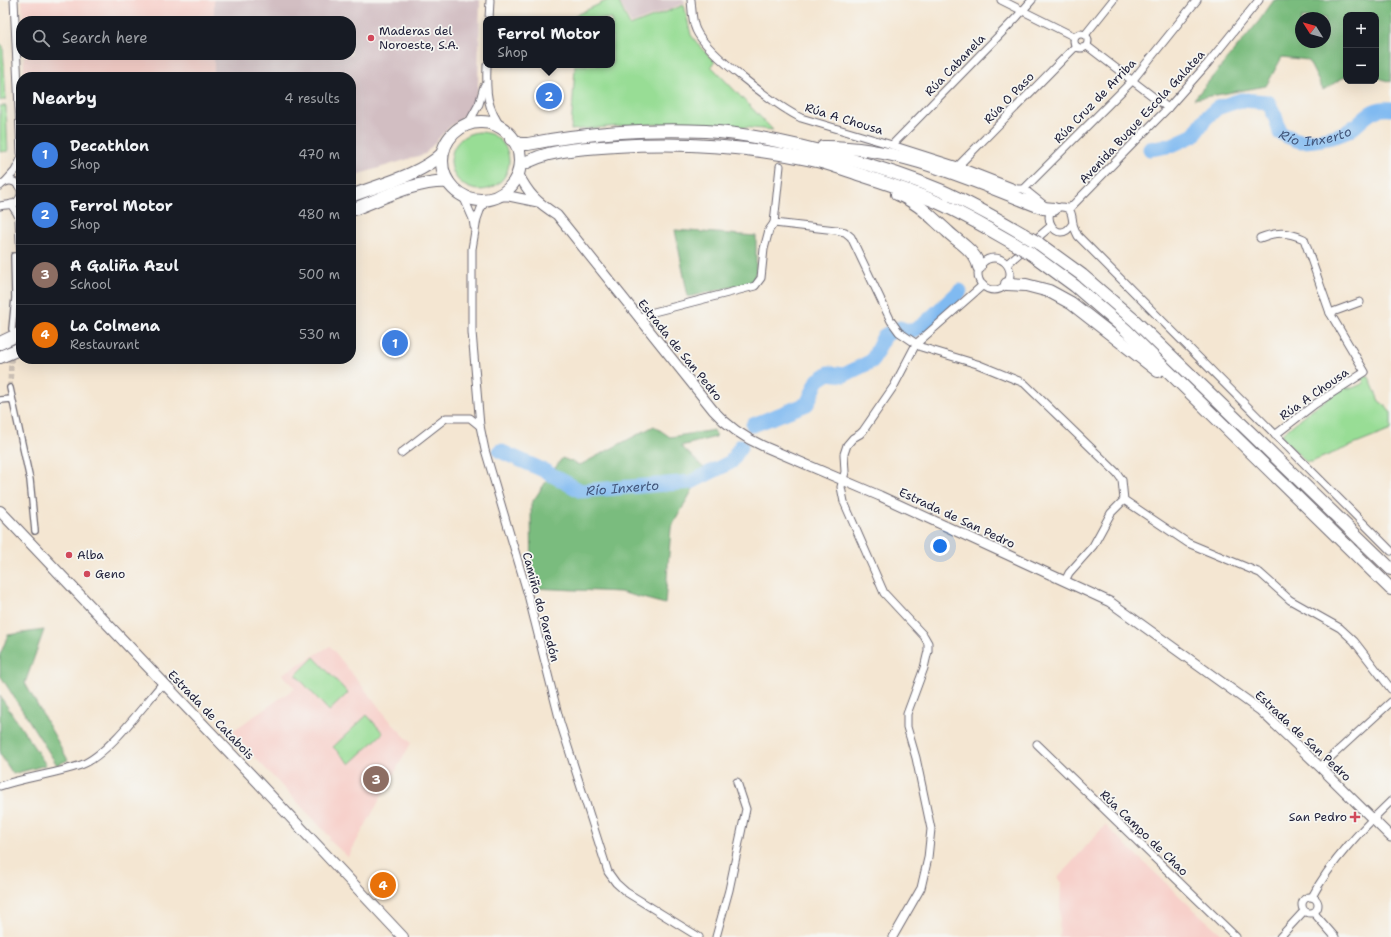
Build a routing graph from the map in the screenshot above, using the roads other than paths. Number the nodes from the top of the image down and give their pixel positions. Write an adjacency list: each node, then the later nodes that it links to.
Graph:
1 (14, 0): 13 (street)
2 (490, 0): 10 (street)
3 (691, 0): 24 (street, Rúa A Chousa)
4 (1000, 0): 9 (street)
5 (1032, 0): 9 (street, Rúa Cabanela)
6 (1113, 0): 11 (street)
7 (1197, 0): 20 (street, Rúa Cruz de Arriba)
8 (1259, 0): 21 (street, Avenida Buque Escola Galatea)
9 (1023, 11): 12 (street); 24 (street, Rúa Cabanela)
10 (489, 16)
11 (1085, 36): 12 (street); 15 (street)
12 (1075, 38): 14 (street)
13 (16, 44)
14 (1076, 46): 15 (street); 28 (street, Rúa O Paso)
15 (1087, 46): 20 (street)
16 (17, 60): 18 (street)
17 (487, 68): 19 (street)
18 (17, 72)
19 (487, 78): 22 (street); 23 (street)
20 (1132, 81): 21 (street); 36 (street, Rúa Cruz de Arriba)
21 (1168, 108): 46 (street, Avenida Buque Escola Galatea)
22 (468, 124): 23 (highway); 26 (highway)
23 (507, 134): 25 (highway); 31 (highway)
24 (892, 145): 28 (street, Rúa A Chousa)
25 (806, 147): 45 (highway); 78 (highway, bridge)
26 (442, 154): 33 (highway); 37 (highway)
27 (780, 166): 48 (street)
28 (958, 166): 36 (street, Rúa A Chousa)
29 (16, 168): 32 (street)
30 (840, 168): 31 (highway); 55 (highway); 69 (highway, bridge)
31 (519, 170): 39 (highway); 42 (street)
32 (6, 181): 34 (street); 35 (street)
33 (448, 182): 38 (highway); 44 (highway)
34 (16, 183)
35 (0, 186)
36 (1021, 189): 45 (street, Rúa A Chousa)
37 (356, 194)
38 (463, 196): 40 (highway); 51 (street)
39 (498, 196): 40 (highway); 42 (street)
40 (486, 200): 51 (street, Camiño do Paredón)
41 (16, 202): 43 (street)
42 (538, 202): 60 (street, Estrada de San Pedro)
43 (4, 203): 47 (street)
44 (356, 208)
45 (1051, 209): 46 (street); 50 (street)
46 (1069, 210): 49 (street)
47 (16, 212)
48 (774, 223): 60 (street); 63 (street)
49 (1073, 223): 50 (street); 71 (street, Rúa A Chousa)
50 (1051, 226): 54 (street)
51 (475, 230): 70 (street, Camiño do Paredón)
52 (1260, 238): 59 (street, Rúa A Chousa)
53 (14, 256): 61 (street)
54 (1008, 264): 55 (street); 56 (street)
55 (980, 267): 57 (street)
56 (1006, 284): 57 (street); 69 (highway)
57 (983, 285): 63 (street)
58 (1360, 302): 59 (street)
59 (1330, 313): 71 (street, Rúa A Chousa)
60 (640, 319): 73 (street, Estrada de San Pedro)
61 (16, 331): 62 (highway)
62 (0, 343)
63 (916, 344): 73 (street); 74 (street)
64 (16, 350): 65 (highway)
65 (0, 357)
66 (10, 388): 67 (street)
67 (12, 398): 68 (street); 76 (street)
68 (0, 400)
69 (1209, 410): 80 (highway)
70 (480, 426): 72 (street); 95 (street, Camiño do Paredón)
71 (1275, 435): 77 (street, Rúa A Chousa)
72 (401, 453)
73 (842, 480): 79 (street, Estrada de San Pedro); 97 (street)
74 (1124, 500): 79 (street); 82 (street)
75 (0, 511): 81 (main road, Estrada de Catabois)
76 (35, 531)
77 (1391, 551)
78 (1391, 569)
79 (1065, 581): 85 (street, Estrada de San Pedro)
80 (1391, 589)
81 (163, 683): 87 (street); 94 (main road, Estrada de Catabois)
82 (1391, 689)
83 (1391, 702): 85 (street)
84 (1037, 744): 98 (street, Rúa Campo de Chao)
85 (1320, 767): 89 (street, Estrada de San Pedro)
86 (737, 782): 96 (street)
87 (0, 786)
88 (1391, 801): 89 (street)
89 (1372, 819): 90 (street, Estrada de San Pedro); 91 (street)
90 (1391, 837)
91 (1312, 897): 92 (street); 93 (street)
92 (1304, 911): 93 (street); 99 (street)
93 (1314, 913): 100 (street)
94 (403, 937)
95 (699, 937)
96 (716, 937)
97 (893, 937)
98 (1236, 937)
99 (1280, 937)
100 (1336, 937)

